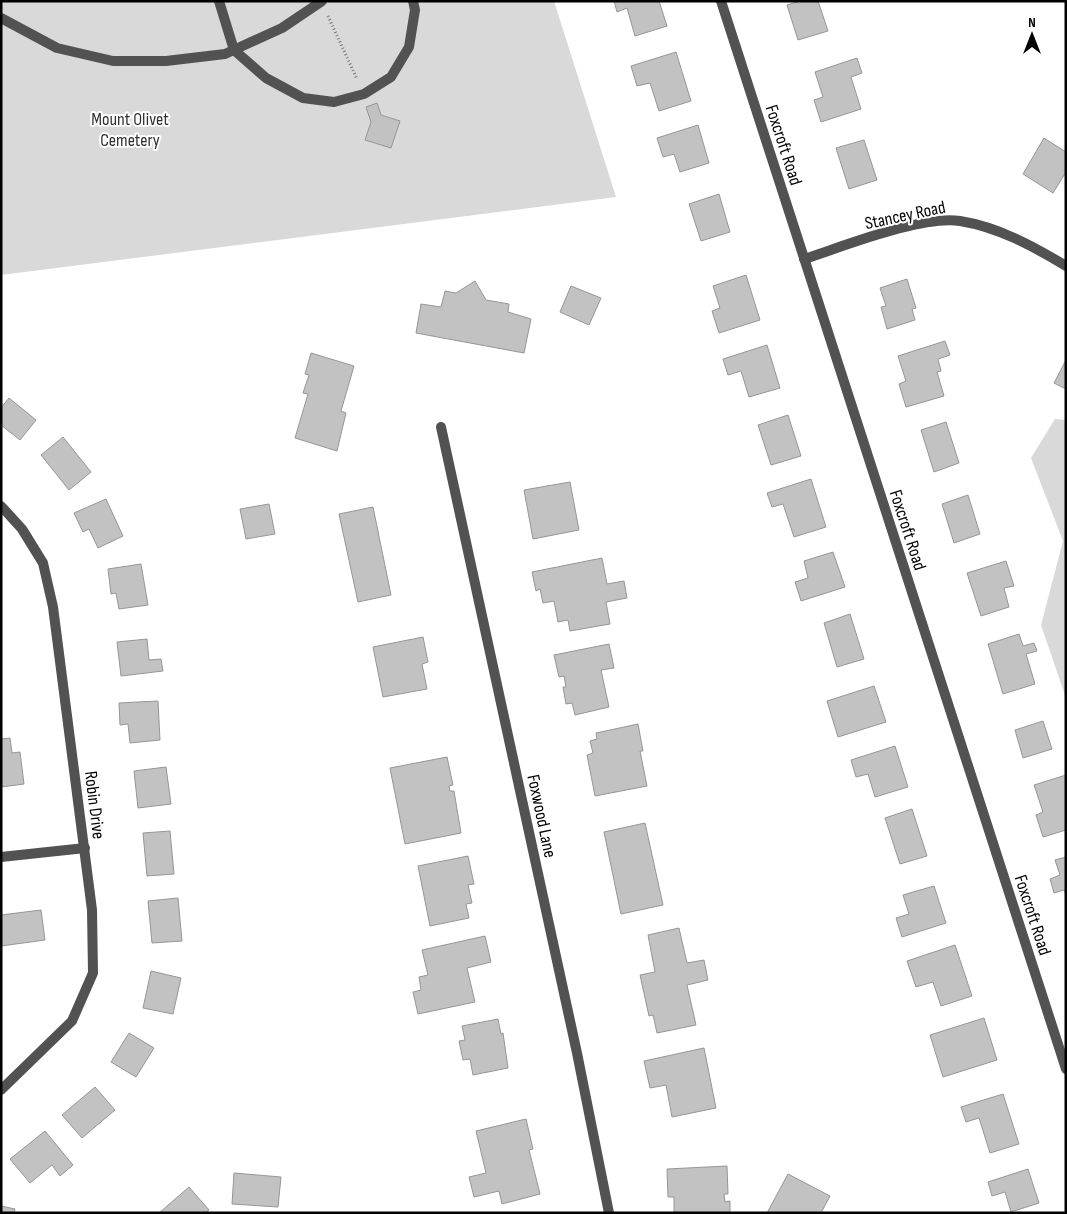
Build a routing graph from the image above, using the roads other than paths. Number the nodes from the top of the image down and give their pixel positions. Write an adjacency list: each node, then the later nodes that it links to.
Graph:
1 (219, 1): 6 (street)
2 (413, 1): 6 (street)
3 (721, 1): 7 (street, Foxcroft Road)
4 (321, 2): 6 (street)
5 (1, 18): 6 (street)
6 (234, 50)
7 (804, 259): 8 (street, Stancey Road); 13 (street, Foxcroft Road)
8 (1066, 266)
9 (442, 427): 15 (street, Foxwood Lane)
10 (1, 506): 11 (street, Robin Drive)
11 (85, 848): 12 (street); 14 (street, Robin Drive)
12 (1, 857)
13 (1066, 1069)
14 (1, 1090)
15 (609, 1213)

